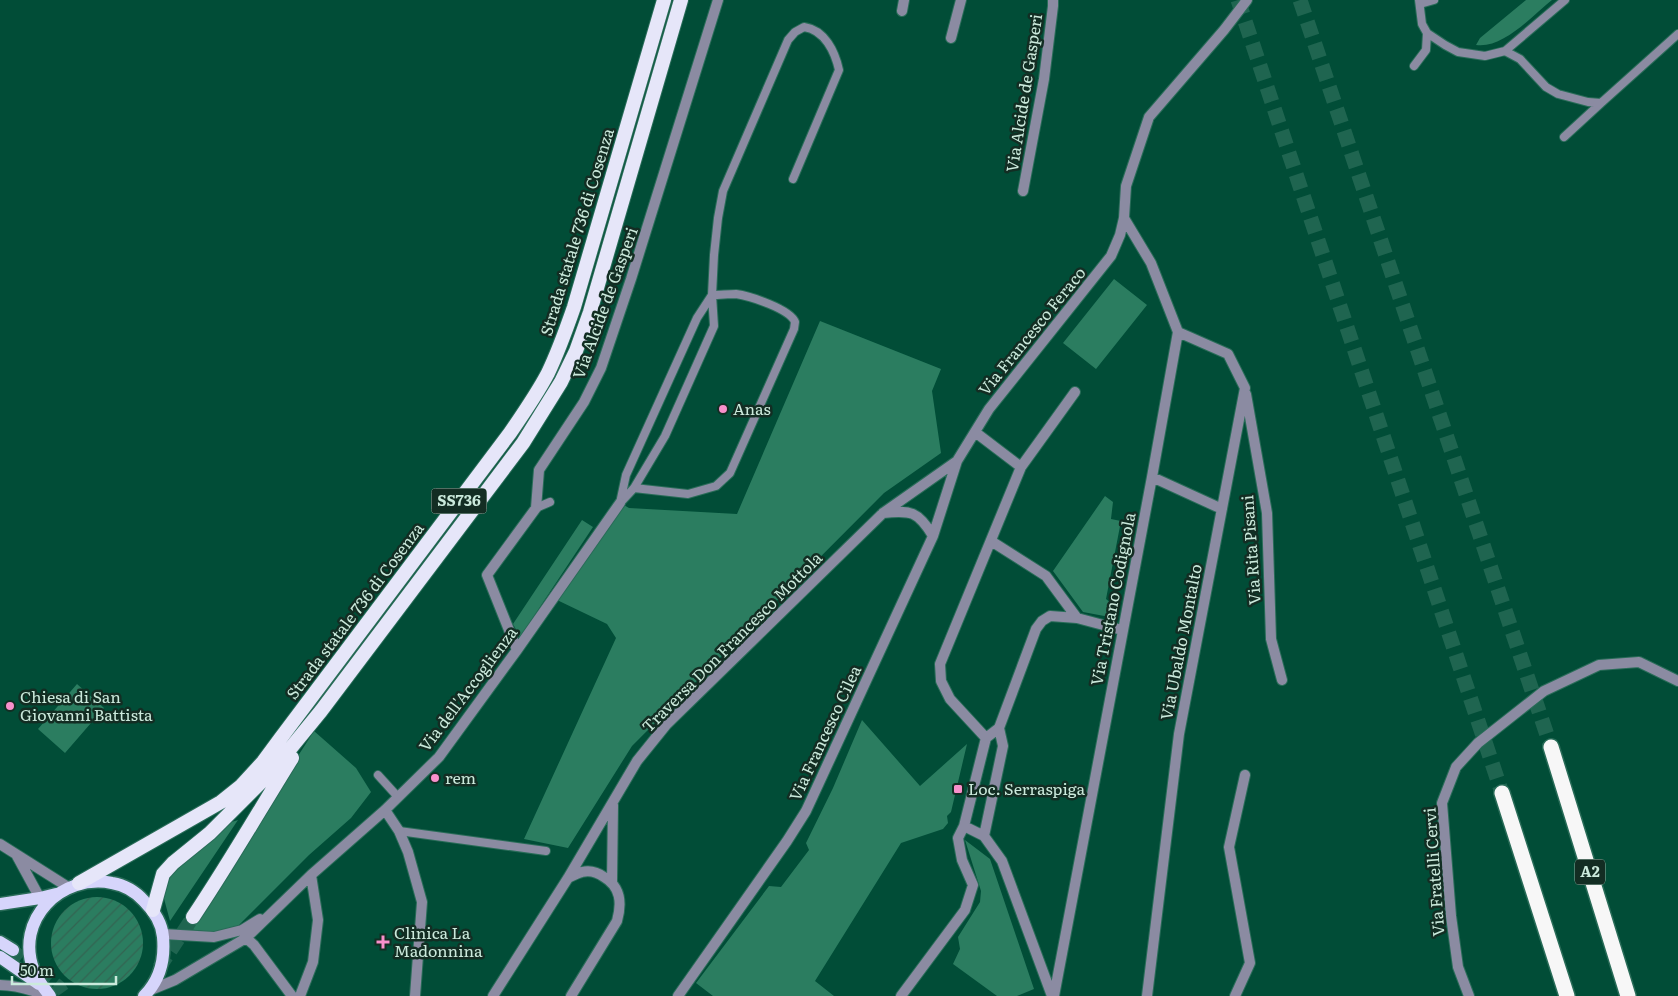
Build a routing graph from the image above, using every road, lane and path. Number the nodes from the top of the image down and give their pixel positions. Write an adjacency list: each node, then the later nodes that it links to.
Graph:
1 (664, 0): 62 (highway, Strada statale 736 di Cosenza / SS736)
2 (681, 0): 43 (highway, Strada statale 736 di Cosenza / SS736)
3 (718, 0): 33 (street, Via Alcide de Gasperi)
4 (904, 0): 11 (street)
5 (961, 0): 14 (street)
6 (1053, 0): 20 (street, Via Alcide de Gasperi)
7 (1247, 0): 21 (street, Via Francesco Feraco)
8 (1434, 0): 10 (lane)
9 (1565, 0): 15 (lane)
10 (1420, 2): 12 (lane)
11 (902, 11)
12 (1427, 33): 15 (lane); 16 (lane)
13 (1678, 34): 17 (lane)
14 (951, 38)
15 (1505, 51): 17 (lane)
16 (1414, 66)
17 (1601, 103): 18 (lane)
18 (1564, 137)
19 (793, 179): 22 (lane)
20 (1023, 191)
21 (1124, 218): 23 (street); 26 (street, Via Francesco Feraco)
22 (712, 295): 30 (lane); 30 (lane); 32 (lane)
23 (1178, 332): 24 (street); 29 (street, Via Tristano Codignola)
24 (1245, 388): 34 (street, Via Ubaldo Montalto); 41 (street, Via Rita Pisani)
25 (1075, 392): 28 (street)
26 (975, 432): 27 (street, Via Francesco Feraco); 28 (street)
27 (956, 461): 35 (street, Traversa Don Francesco Mottola); 36 (street, Via Francesco Cilea)
28 (1020, 466): 37 (street)
29 (1152, 477): 34 (street); 39 (street, Via Tristano Codignola)
30 (634, 488): 32 (lane)
31 (550, 502): 33 (lane)
32 (620, 503): 40 (street, Via dell'Accoglienza)
33 (536, 508): 40 (street)
34 (1222, 509): 84 (street, Via Ubaldo Montalto)
35 (883, 513): 36 (street); 51 (street, Traversa Don Francesco Mottola)
36 (933, 536): 81 (street, Via Francesco Cilea)
37 (991, 541): 38 (street); 45 (street)
38 (1077, 618): 39 (street); 44 (street)
39 (1122, 630): 83 (street, Via Tristano Codignola)
40 (517, 650): 50 (street, Via dell'Accoglienza)
41 (1282, 680)
42 (1678, 680): 86 (street, Via Fratelli Cervi)
43 (321, 710): 65 (highway, Strada statale 736 di Cosenza / SS736); 67 (highway)
44 (999, 728): 45 (street); 55 (street)
45 (986, 738): 53 (street)
46 (1551, 748): 88 (highway, A2)
47 (378, 775): 50 (lane)
48 (1245, 775): 85 (street)
49 (1502, 793): 87 (highway)
50 (398, 797): 52 (street, Via dell'Accoglienza)
51 (613, 804): 60 (street, Traversa Don Francesco Mottola); 61 (street)
52 (385, 810): 54 (street); 59 (street, Via dell'Accoglienza)
53 (964, 826): 55 (street); 82 (street)
54 (399, 831): 57 (lane); 78 (street)
55 (984, 836): 83 (street)
56 (0, 844): 58 (street)
57 (546, 851)
58 (17, 855): 62 (street); 63 (street)
59 (311, 875): 66 (street, Via dell'Accoglienza); 77 (street)
60 (568, 878): 61 (street); 79 (street, Traversa Don Francesco Mottola)
61 (612, 882): 80 (street)
62 (74, 885): 63 (main road); 65 (main road)
63 (42, 902): 64 (main road); 74 (main road)
64 (0, 904)
65 (153, 910): 68 (main road)
66 (272, 913): 68 (street, Via dell'Accoglienza); 69 (street, Via dell'Accoglienza)
67 (193, 916)
68 (163, 934): 75 (main road)
69 (246, 938): 75 (street, Via dell'Accoglienza); 76 (street)
70 (0, 942): 71 (main road)
71 (13, 950)
72 (0, 957): 74 (main road)
73 (0, 985): 74 (street)
74 (46, 992)
75 (146, 994)
76 (292, 996)
77 (300, 996)
78 (415, 996)
79 (493, 996)
80 (571, 996)
81 (678, 996)
82 (902, 996)
83 (1053, 996)
84 (1147, 996)
85 (1235, 996)
86 (1469, 996)
87 (1567, 996)
88 (1628, 996)

